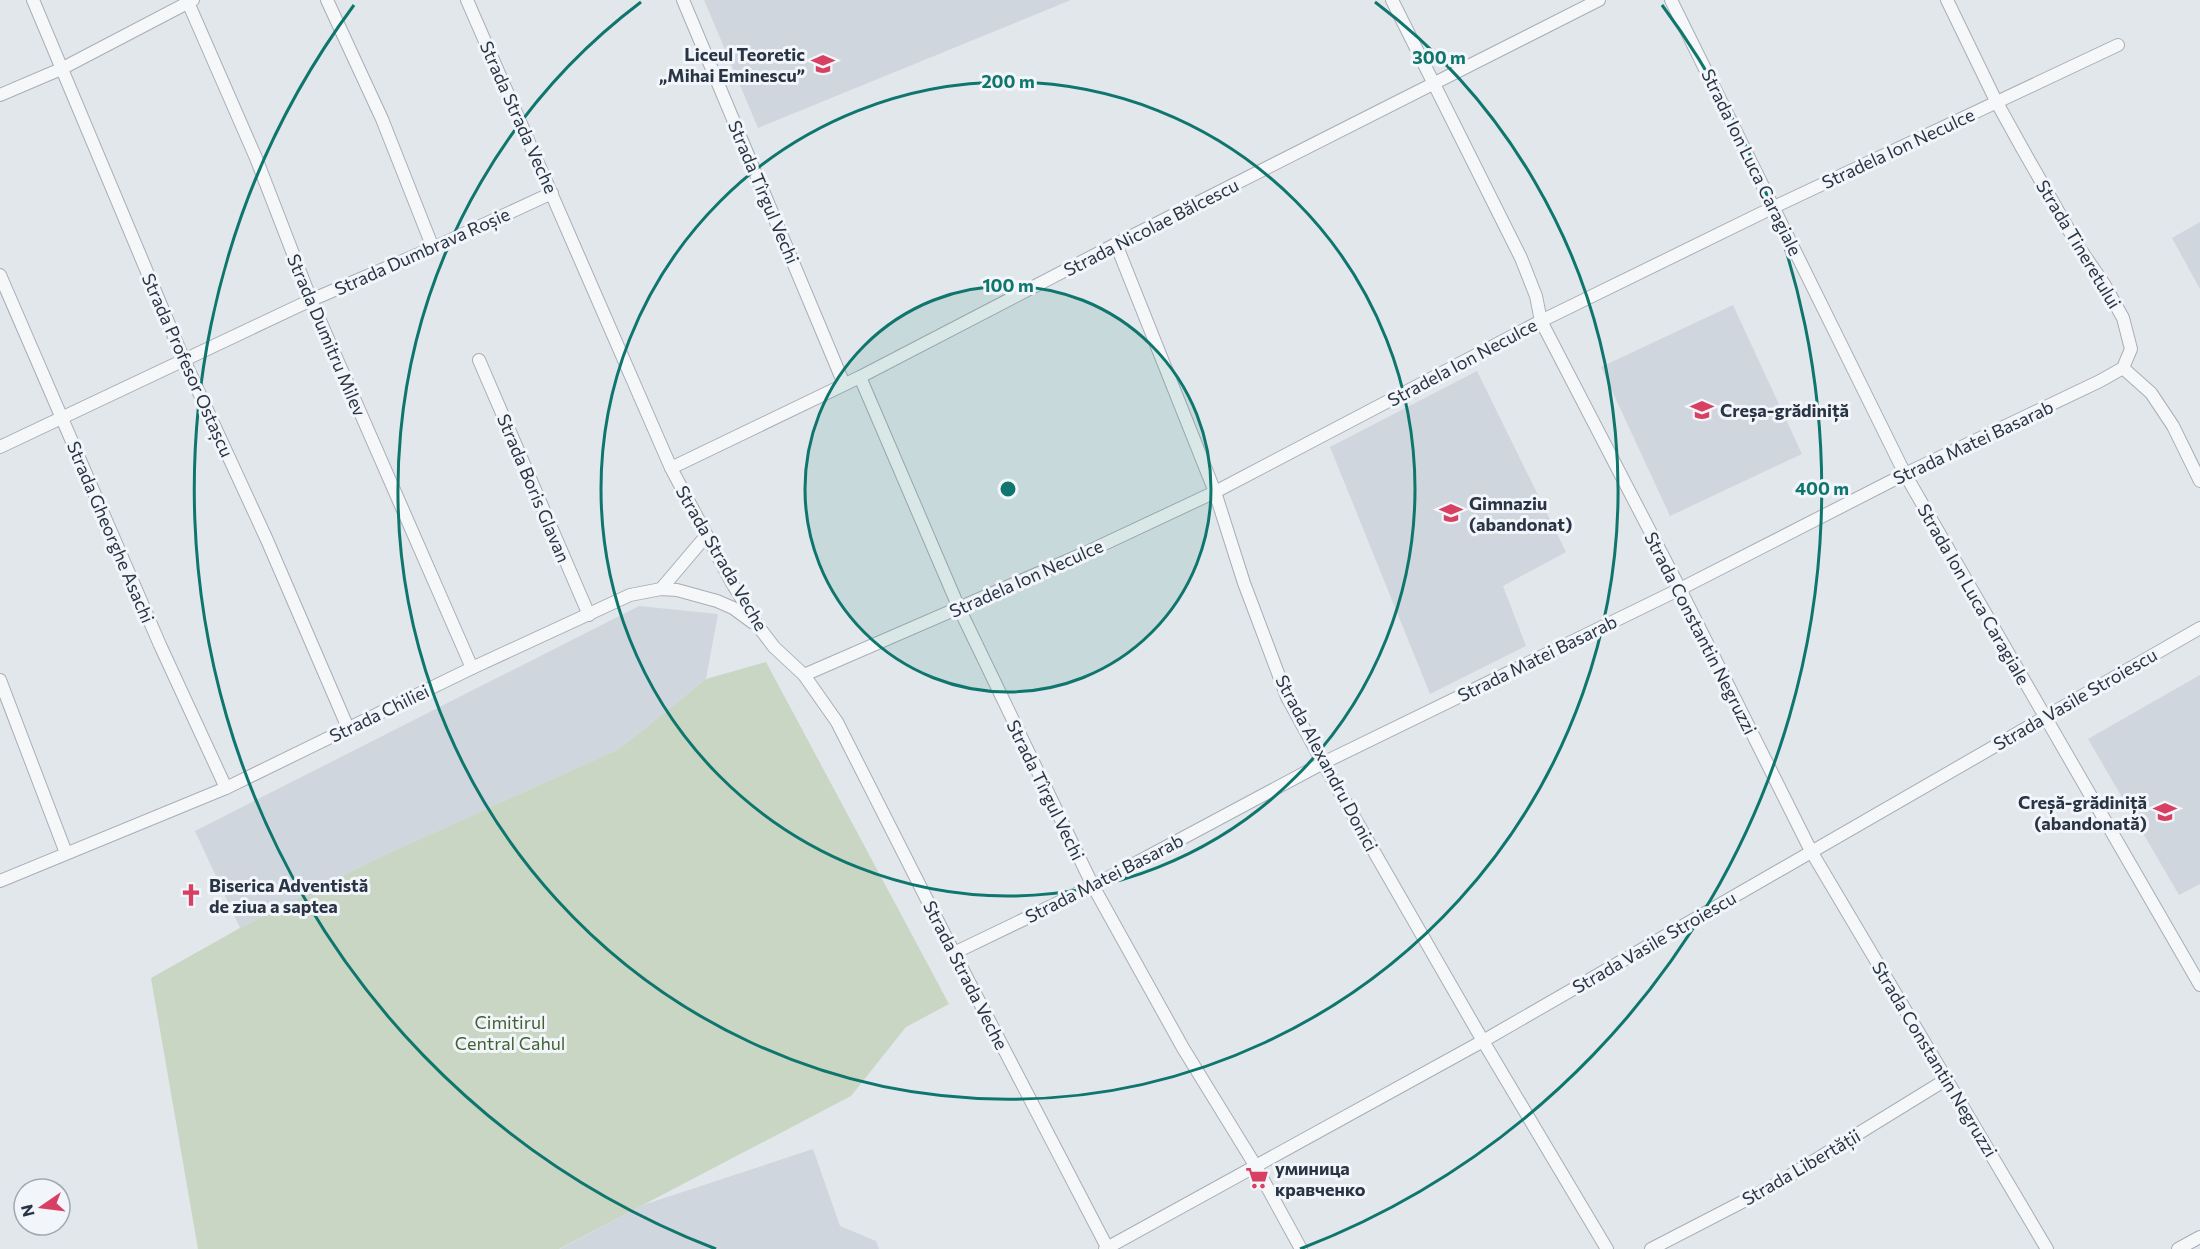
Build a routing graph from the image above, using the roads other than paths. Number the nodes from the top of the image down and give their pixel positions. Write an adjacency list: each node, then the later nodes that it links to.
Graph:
1 (33, 0): 11 (street, Strada Profesor Ostașcu)
2 (327, 0): 18 (street)
3 (467, 0): 15 (street, Strada Strada Veche)
4 (683, 0): 26 (street, Strada Tîrgul Vechi)
5 (1392, 0): 12 (street, Strada Constantin Negruzzi)
6 (1599, 0): 12 (street, Strada Nicolae Bălcescu)
7 (1671, 0): 16 (street, Strada Ion Luca Caragiale)
8 (1947, 0): 14 (street, Strada Tineretului)
9 (189, 1): 11 (street); 20 (street, Strada Dumitru Milev)
10 (2118, 45): 14 (street, Stradela Ion Neculce)
11 (61, 69): 13 (street); 22 (street, Strada Profesor Ostașcu)
12 (1435, 82): 17 (street, Strada Nicolae Bălcescu); 21 (street, Strada Constantin Negruzzi)
13 (0, 95)
14 (1996, 101): 16 (street, Stradela Ion Neculce); 24 (street, Strada Tineretului)
15 (552, 193): 18 (street, Strada Dumbrava Roșie); 29 (street, Strada Strada Veche)
16 (1774, 207): 21 (street, Stradela Ion Neculce); 30 (street, Strada Ion Luca Caragiale)
17 (1116, 244): 25 (street, Strada Nicolae Bălcescu); 32 (street, Strada Alexandru Donici)
18 (433, 248): 20 (street, Strada Dumbrava Roșie)
19 (0, 275): 27 (street, Strada Gheorghe Asachi)
20 (311, 300): 22 (street, Strada Dumbrava Roșie); 40 (street, Strada Dumitru Milev)
21 (1541, 321): 32 (street, Stradela Ion Neculce); 35 (street, Strada Constantin Negruzzi)
22 (184, 360): 27 (street, Strada Dumbrava Roșie); 44 (street, Strada Profesor Ostașcu)
23 (479, 360): 37 (street, Strada Boris Glavan)
24 (2123, 368): 30 (street, Strada Matei Basarab); 31 (street)
25 (860, 377): 26 (street, Strada Nicolae Bălcescu); 36 (street, Strada Tîrgul Vechi)
26 (844, 384): 29 (street, Strada Nicolae Bălcescu)
27 (63, 419): 28 (street, Strada Dumbrava Roșie); 46 (street, Strada Gheorghe Asachi)
28 (0, 447)
29 (671, 468): 33 (street, Strada Strada Veche)
30 (1905, 474): 35 (street, Strada Matei Basarab); 43 (street, Strada Ion Luca Caragiale)
31 (2200, 481)
32 (1215, 492): 36 (street, Stradela Ion Neculce); 45 (street, Strada Alexandru Donici)
33 (706, 536): 34 (street); 38 (street, Strada Strada Veche)
34 (661, 589): 37 (street, Strada Chiliei); 38 (street, Strada Chiliei)
35 (1680, 589): 45 (street, Strada Matei Basarab); 47 (street, Strada Constantin Negruzzi)
36 (959, 608): 41 (street, Stradela Ion Neculce); 50 (street, Strada Tîrgul Vechi)
37 (589, 615): 40 (street, Strada Chiliei)
38 (758, 626): 41 (street, Strada Strada Veche)
39 (2200, 628): 43 (street, Strada Vasile Stroiescu)
40 (472, 668): 44 (street, Strada Chiliei)
41 (804, 675): 51 (street, Strada Strada Veche)
42 (0, 680): 48 (street)
43 (2044, 717): 47 (street, Strada Vasile Stroiescu); 52 (street, Strada Ion Luca Caragiale)
44 (348, 728): 46 (street, Strada Chiliei)
45 (1323, 763): 50 (street, Strada Matei Basarab); 53 (street, Strada Alexandru Donici)
46 (226, 788): 48 (street, Strada Chiliei)
47 (1811, 851): 53 (street, Strada Vasile Stroiescu); 54 (street, Strada Constantin Negruzzi)
48 (66, 853): 49 (street, Strada Chiliei)
49 (0, 881)
50 (1093, 886): 51 (street, Strada Matei Basarab); 55 (street, Strada Tîrgul Vechi)
51 (954, 953): 57 (street, Strada Strada Veche)
52 (2200, 985)
53 (1483, 1041): 55 (street, Strada Vasile Stroiescu); 59 (street, Strada Alexandru Donici)
54 (1947, 1079): 60 (street, Strada Libertății); 61 (street, Strada Constantin Negruzzi)
55 (1255, 1165): 57 (street, Strada Vasile Stroiescu); 58 (street, Strada Tîrgul Vechi)
56 (2200, 1237): 62 (street)
57 (1107, 1249)
58 (1301, 1249)
59 (1607, 1249)
60 (1651, 1249)
61 (2047, 1249)
62 (2178, 1249)

